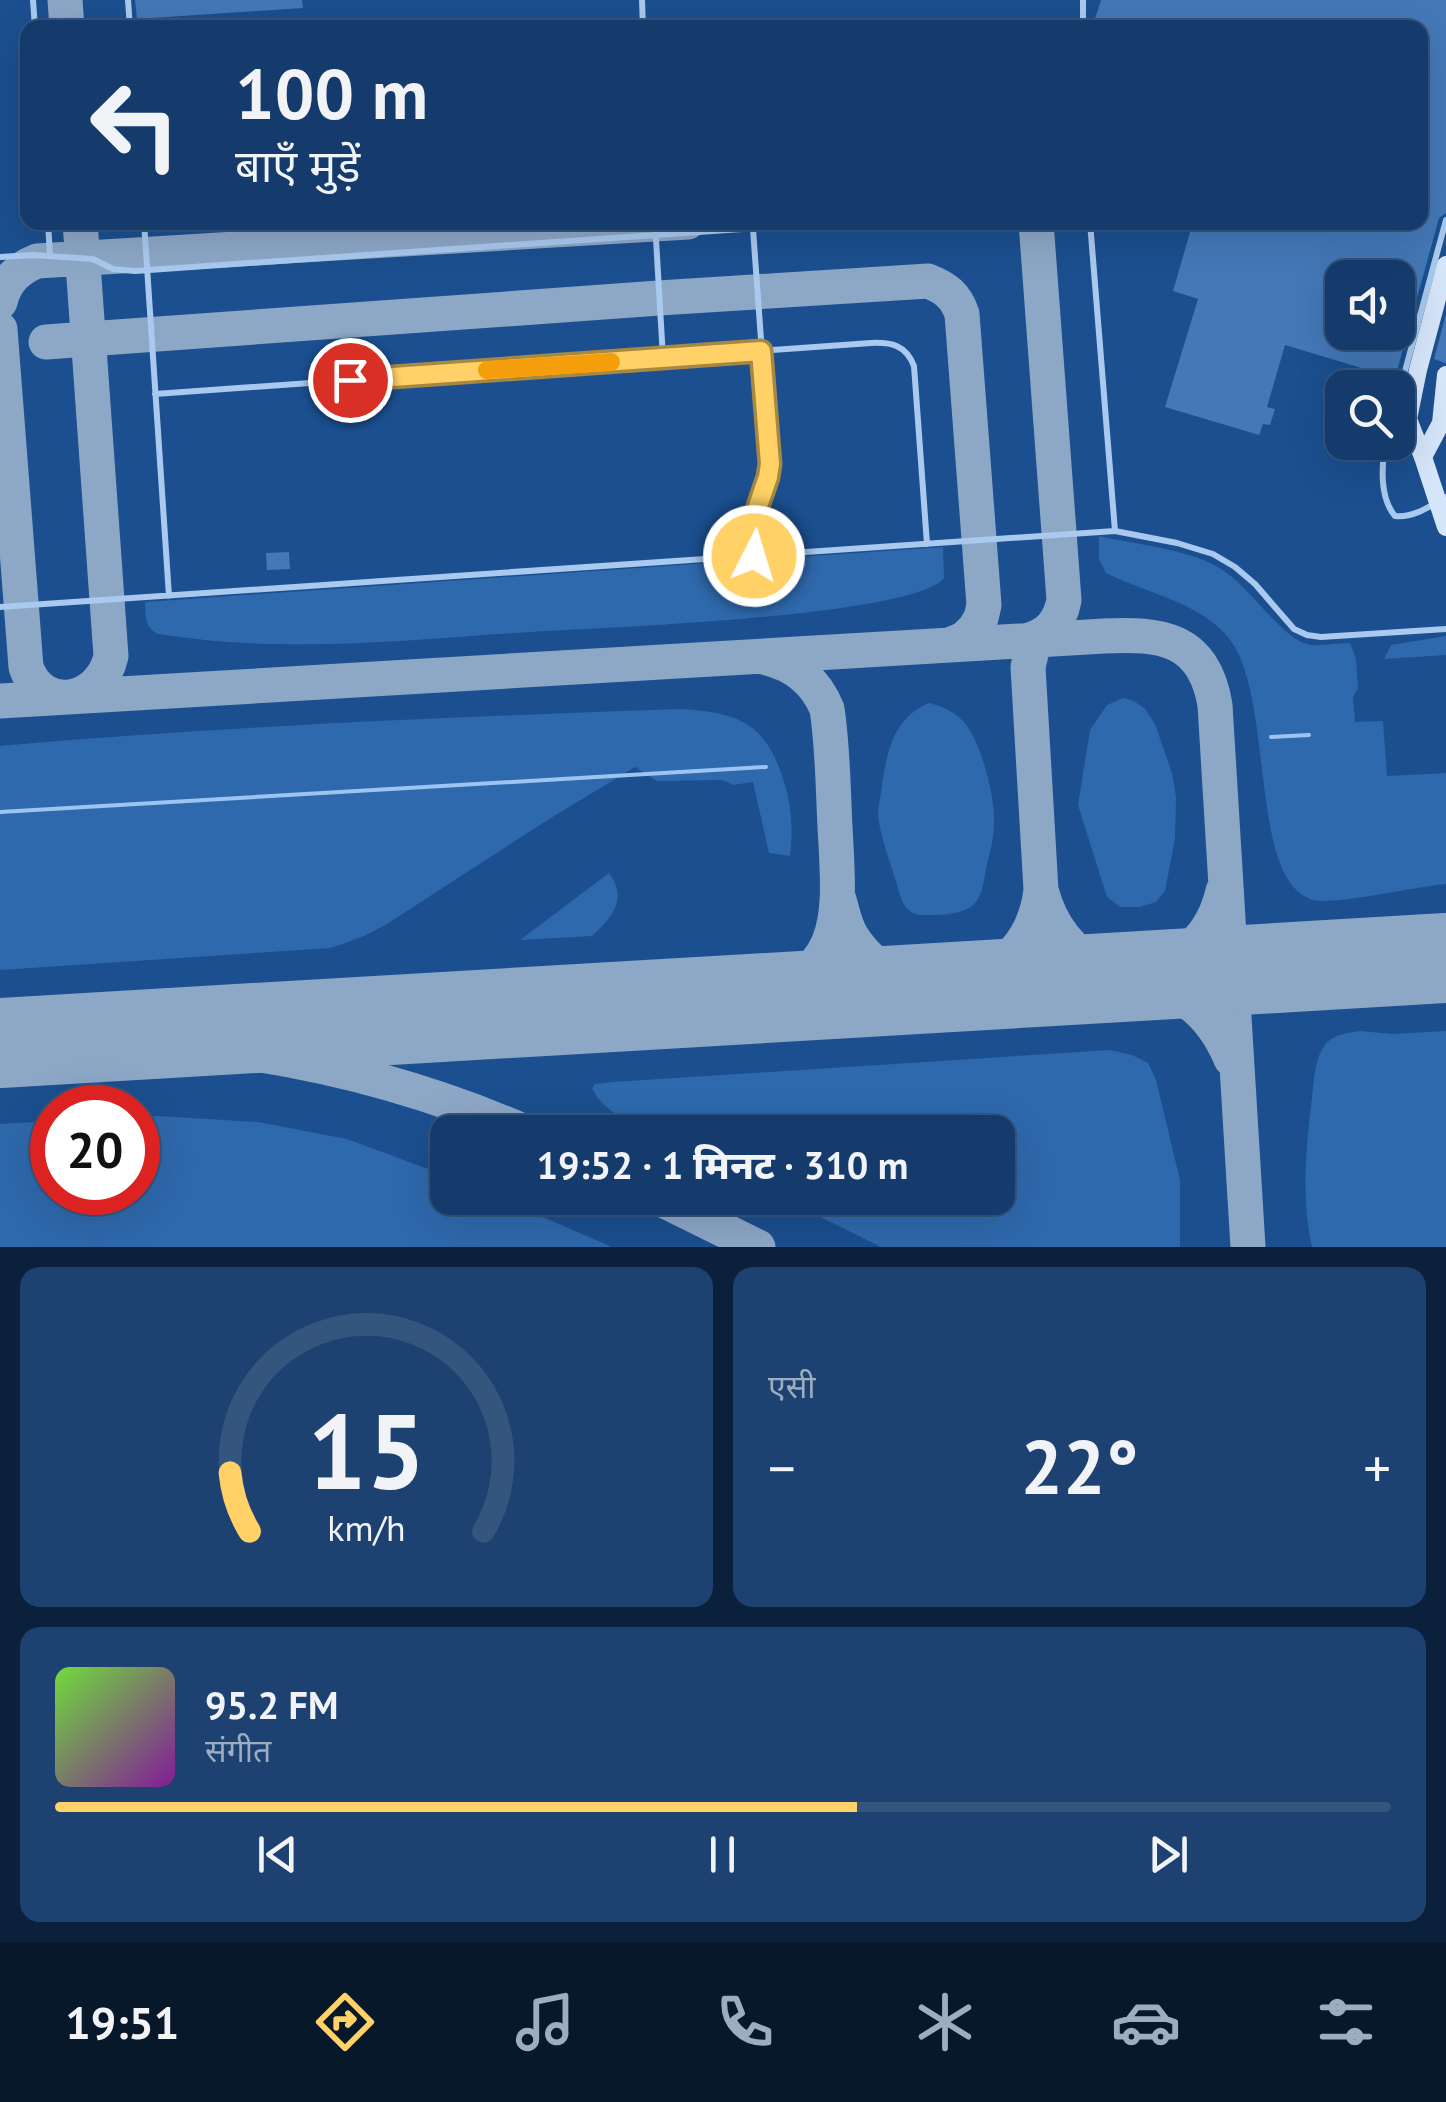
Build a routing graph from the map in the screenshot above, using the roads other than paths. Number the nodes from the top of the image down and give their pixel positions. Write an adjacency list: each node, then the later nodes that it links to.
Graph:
1 (1446, 220): 15 (lane)
2 (48, 230): 9 (lane)
3 (144, 230): 12 (lane)
4 (656, 230): 8 (lane)
5 (739, 230): 8 (lane)
6 (753, 230): 13 (lane)
7 (1092, 230): 22 (lane)
8 (656, 236): 12 (lane); 14 (lane)
9 (50, 256): 10 (lane); 12 (lane)
10 (0, 257)
11 (1446, 265): 18 (street)
12 (147, 271): 17 (lane)
13 (761, 351): 14 (lane); 23 (lane); 24 (lane)
14 (663, 358): 17 (lane)
15 (1405, 370)
16 (1446, 375): 18 (street, bridge)
17 (155, 394): 25 (lane)
18 (1422, 456): 21 (street, bridge)
19 (1385, 460): 20 (lane)
20 (1446, 497)
21 (1446, 527)
22 (1115, 531): 23 (lane); 27 (lane)
23 (927, 544): 24 (lane)
24 (754, 556): 25 (lane)
25 (169, 596): 26 (lane)
26 (0, 607)
27 (1446, 629)

